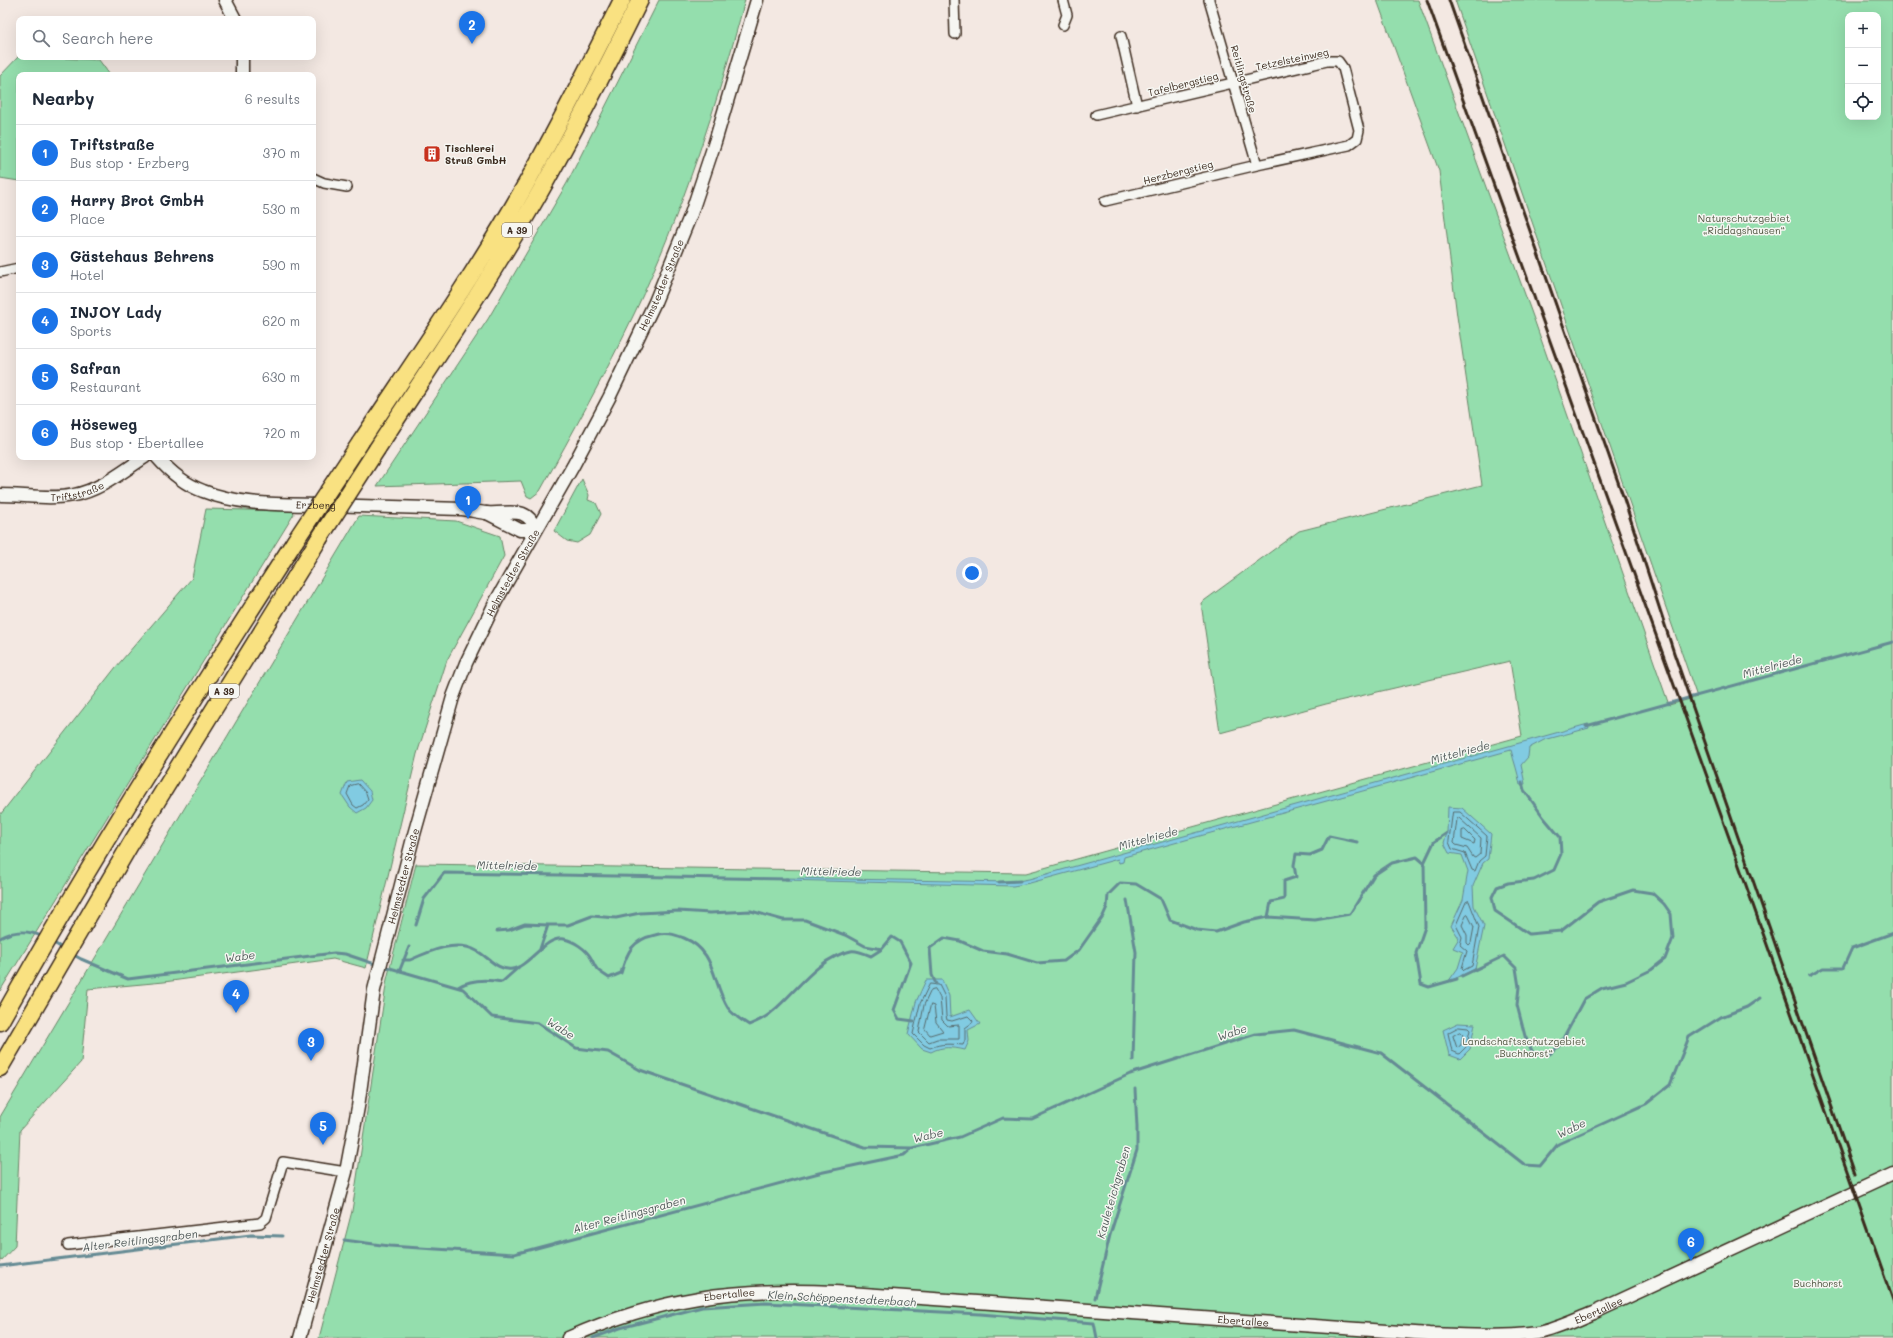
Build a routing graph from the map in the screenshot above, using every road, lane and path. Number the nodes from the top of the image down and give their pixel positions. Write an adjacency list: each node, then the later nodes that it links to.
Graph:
1 (622, 0): 27 (highway, A 39, bridge)
2 (640, 0): 28 (highway, A 39, bridge)
3 (757, 0): 26 (street, Helmstedter Straße)
4 (954, 0): 10 (street)
5 (1063, 0): 9 (street)
6 (1208, 0): 14 (street, Reitlingstraße)
7 (228, 1): 8 (street)
8 (234, 16)
9 (1063, 25)
10 (955, 34)
11 (1121, 36): 15 (street, Tafelbergstieg)
12 (242, 60): 13 (street)
13 (242, 72)
14 (1233, 83): 15 (street, Tafelbergstieg); 17 (street, Reitlingstraße); 17 (street, Tetzelsteinweg)
15 (1137, 106): 16 (street, Tafelbergstieg)
16 (1096, 116)
17 (1257, 165): 20 (street, Herzbergstieg)
18 (316, 179): 19 (street)
19 (347, 187)
20 (1105, 201)
21 (16, 269): 22 (street)
22 (0, 272)
23 (140, 460): 25 (street, Triftstraße)
24 (160, 460): 26 (street, Erzberg)
25 (0, 494)
26 (536, 530): 29 (street, Helmstedter Straße)
27 (2, 1018)
28 (0, 1068)
29 (346, 1172): 31 (street); 32 (street, Helmstedter Straße)
30 (1893, 1174): 33 (street, Ebertallee)
31 (68, 1245)
32 (300, 1338)
33 (568, 1338)

